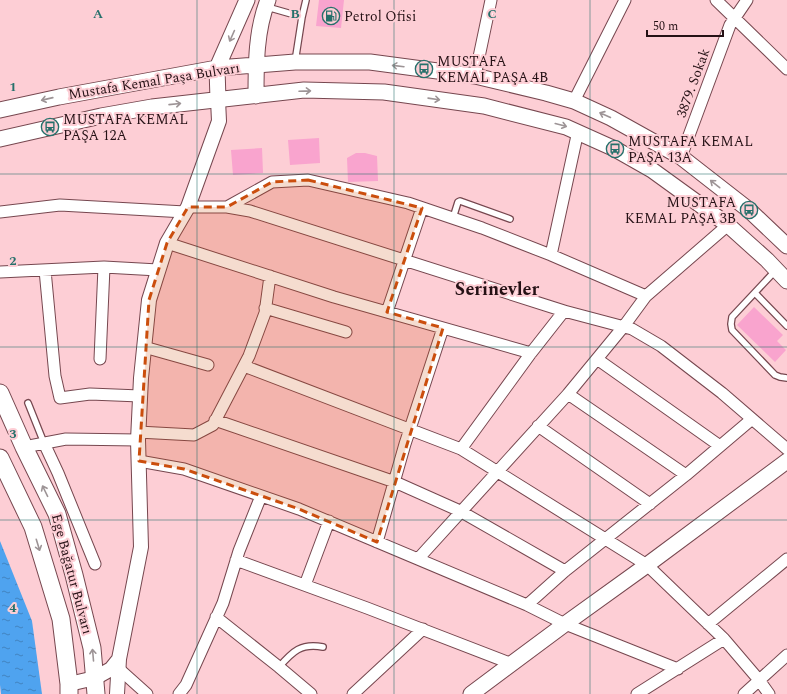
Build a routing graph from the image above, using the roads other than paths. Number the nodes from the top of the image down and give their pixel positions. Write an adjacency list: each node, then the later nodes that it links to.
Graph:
1 (247, 0): 12 (main road, one-way to 12)
2 (306, 0): 8 (lane)
3 (491, 0): 14 (street)
4 (625, 0): 17 (street)
5 (716, 0): 9 (street)
6 (747, 0): 9 (street, 3879. Sokak)
7 (266, 3): 8 (lane); 11 (main road)
8 (302, 17): 10 (lane)
9 (735, 18): 13 (street); 21 (street, 3879. Sokak)
10 (295, 62): 11 (main road, Mustafa Kemal Paşa Bulvarı); 14 (main road, Mustafa Kemal Paşa Bulvarı, one-way to 10)
11 (256, 65): 12 (main road, Mustafa Kemal Paşa Bulvarı); 15 (main road)
12 (217, 68): 16 (main road); 18 (main road, Mustafa Kemal Paşa Bulvarı, one-way to 18)
13 (787, 69)
14 (475, 76): 17 (main road, Mustafa Kemal Paşa Bulvarı)
15 (256, 96): 16 (main road, Mustafa Kemal Paşa Bulvarı); 19 (main road, Mustafa Kemal Paşa Bulvarı, one-way to 19)
16 (218, 100): 20 (main road, Mustafa Kemal Paşa Bulvarı, one-way to 16); 24 (street)
17 (574, 102): 21 (main road, Mustafa Kemal Paşa Bulvarı, one-way to 17)
18 (0, 110)
19 (578, 132): 28 (main road, Mustafa Kemal Paşa Bulvarı); 31 (street)
20 (0, 139)
21 (681, 157): 30 (main road, Mustafa Kemal Paşa Bulvarı, one-way to 21)
22 (227, 206): 23 (street); 24 (street); 32 (street)
23 (422, 208): 26 (street); 32 (street)
24 (187, 209): 25 (street); 29 (street)
25 (0, 212)
26 (453, 218): 27 (lane); 31 (street)
27 (510, 219)
28 (728, 225): 36 (main road, Mustafa Kemal Paşa Bulvarı); 41 (street)
29 (167, 243): 35 (street); 38 (street)
30 (787, 246)
31 (551, 255): 41 (street)
32 (405, 260): 43 (street); 44 (street)
33 (104, 267): 34 (street); 35 (street); 51 (street)
34 (45, 270): 37 (street); 58 (street)
35 (158, 270): 49 (street)
36 (776, 270): 39 (main road, Mustafa Kemal Paşa Bulvarı); 40 (lane)
37 (0, 272)
38 (270, 276): 42 (street); 44 (street)
39 (787, 281)
40 (755, 293): 46 (lane); 55 (lane)
41 (646, 296): 45 (street)
42 (266, 308): 48 (street); 54 (street)
43 (564, 311): 45 (street); 50 (street)
44 (387, 312): 47 (street)
45 (624, 326): 52 (street); 60 (street)
46 (787, 326)
47 (443, 328): 50 (street); 63 (street)
48 (346, 332)
49 (144, 348): 53 (street); 58 (street)
50 (531, 353): 68 (street)
51 (100, 359)
52 (597, 359): 57 (street); 66 (street)
53 (208, 365)
54 (244, 366): 61 (street); 63 (street)
55 (787, 378)
56 (0, 393): 67 (main road, Ege Bağatur Bulvarı)
57 (568, 394): 62 (street); 74 (street)
58 (140, 396): 64 (street)
59 (28, 403): 65 (lane)
60 (752, 419): 66 (street); 69 (street)
61 (216, 420): 64 (street); 75 (street)
62 (538, 426): 73 (street); 77 (street)
63 (410, 430): 68 (street); 75 (street)
64 (138, 436): 65 (street); 71 (street)
65 (44, 443): 67 (street); 85 (street)
66 (720, 446): 74 (street)
67 (24, 447): 102 (main road, Ege Bağatur Bulvarı, one-way to 67)
68 (461, 449): 73 (street)
69 (787, 450)
70 (0, 458): 103 (main road, Ege Bağatur Bulvarı, one-way to 103)
71 (139, 461): 76 (street); 97 (street)
72 (787, 461): 86 (main road)
73 (497, 471): 78 (street); 80 (street)
74 (686, 475): 77 (street)
75 (395, 482): 78 (street); 81 (street)
76 (261, 496): 79 (street); 84 (street)
77 (650, 504): 80 (street)
78 (460, 511): 82 (street); 87 (street)
79 (328, 521): 81 (street); 88 (street)
80 (605, 540): 86 (street); 87 (street)
81 (377, 542): 82 (street)
82 (418, 559): 89 (street)
83 (787, 559): 92 (street)
84 (236, 560): 88 (street); 90 (street)
85 (95, 564)
86 (647, 565): 91 (main road); 92 (street)
87 (566, 571): 89 (street)
88 (305, 585): 93 (street)
89 (527, 605): 91 (street)
90 (216, 617): 99 (street); 106 (street)
91 (565, 624): 98 (main road); 100 (street)
92 (708, 624): 94 (street)
93 (423, 629): 98 (street); 108 (street)
94 (724, 639): 100 (street); 101 (street)
95 (323, 648): 99 (lane)
96 (787, 655): 101 (street)
97 (119, 663): 102 (street); 104 (street); 105 (street)
98 (512, 664): 109 (main road)
99 (279, 667): 107 (street)
100 (678, 669): 110 (street)
101 (759, 680): 111 (street); 112 (street)
102 (95, 686): 103 (street)
103 (69, 689)
104 (117, 694)
105 (147, 694)
106 (179, 694)
107 (311, 694)
108 (353, 694)
109 (471, 694)
110 (637, 694)
111 (744, 694)
112 (768, 694)

